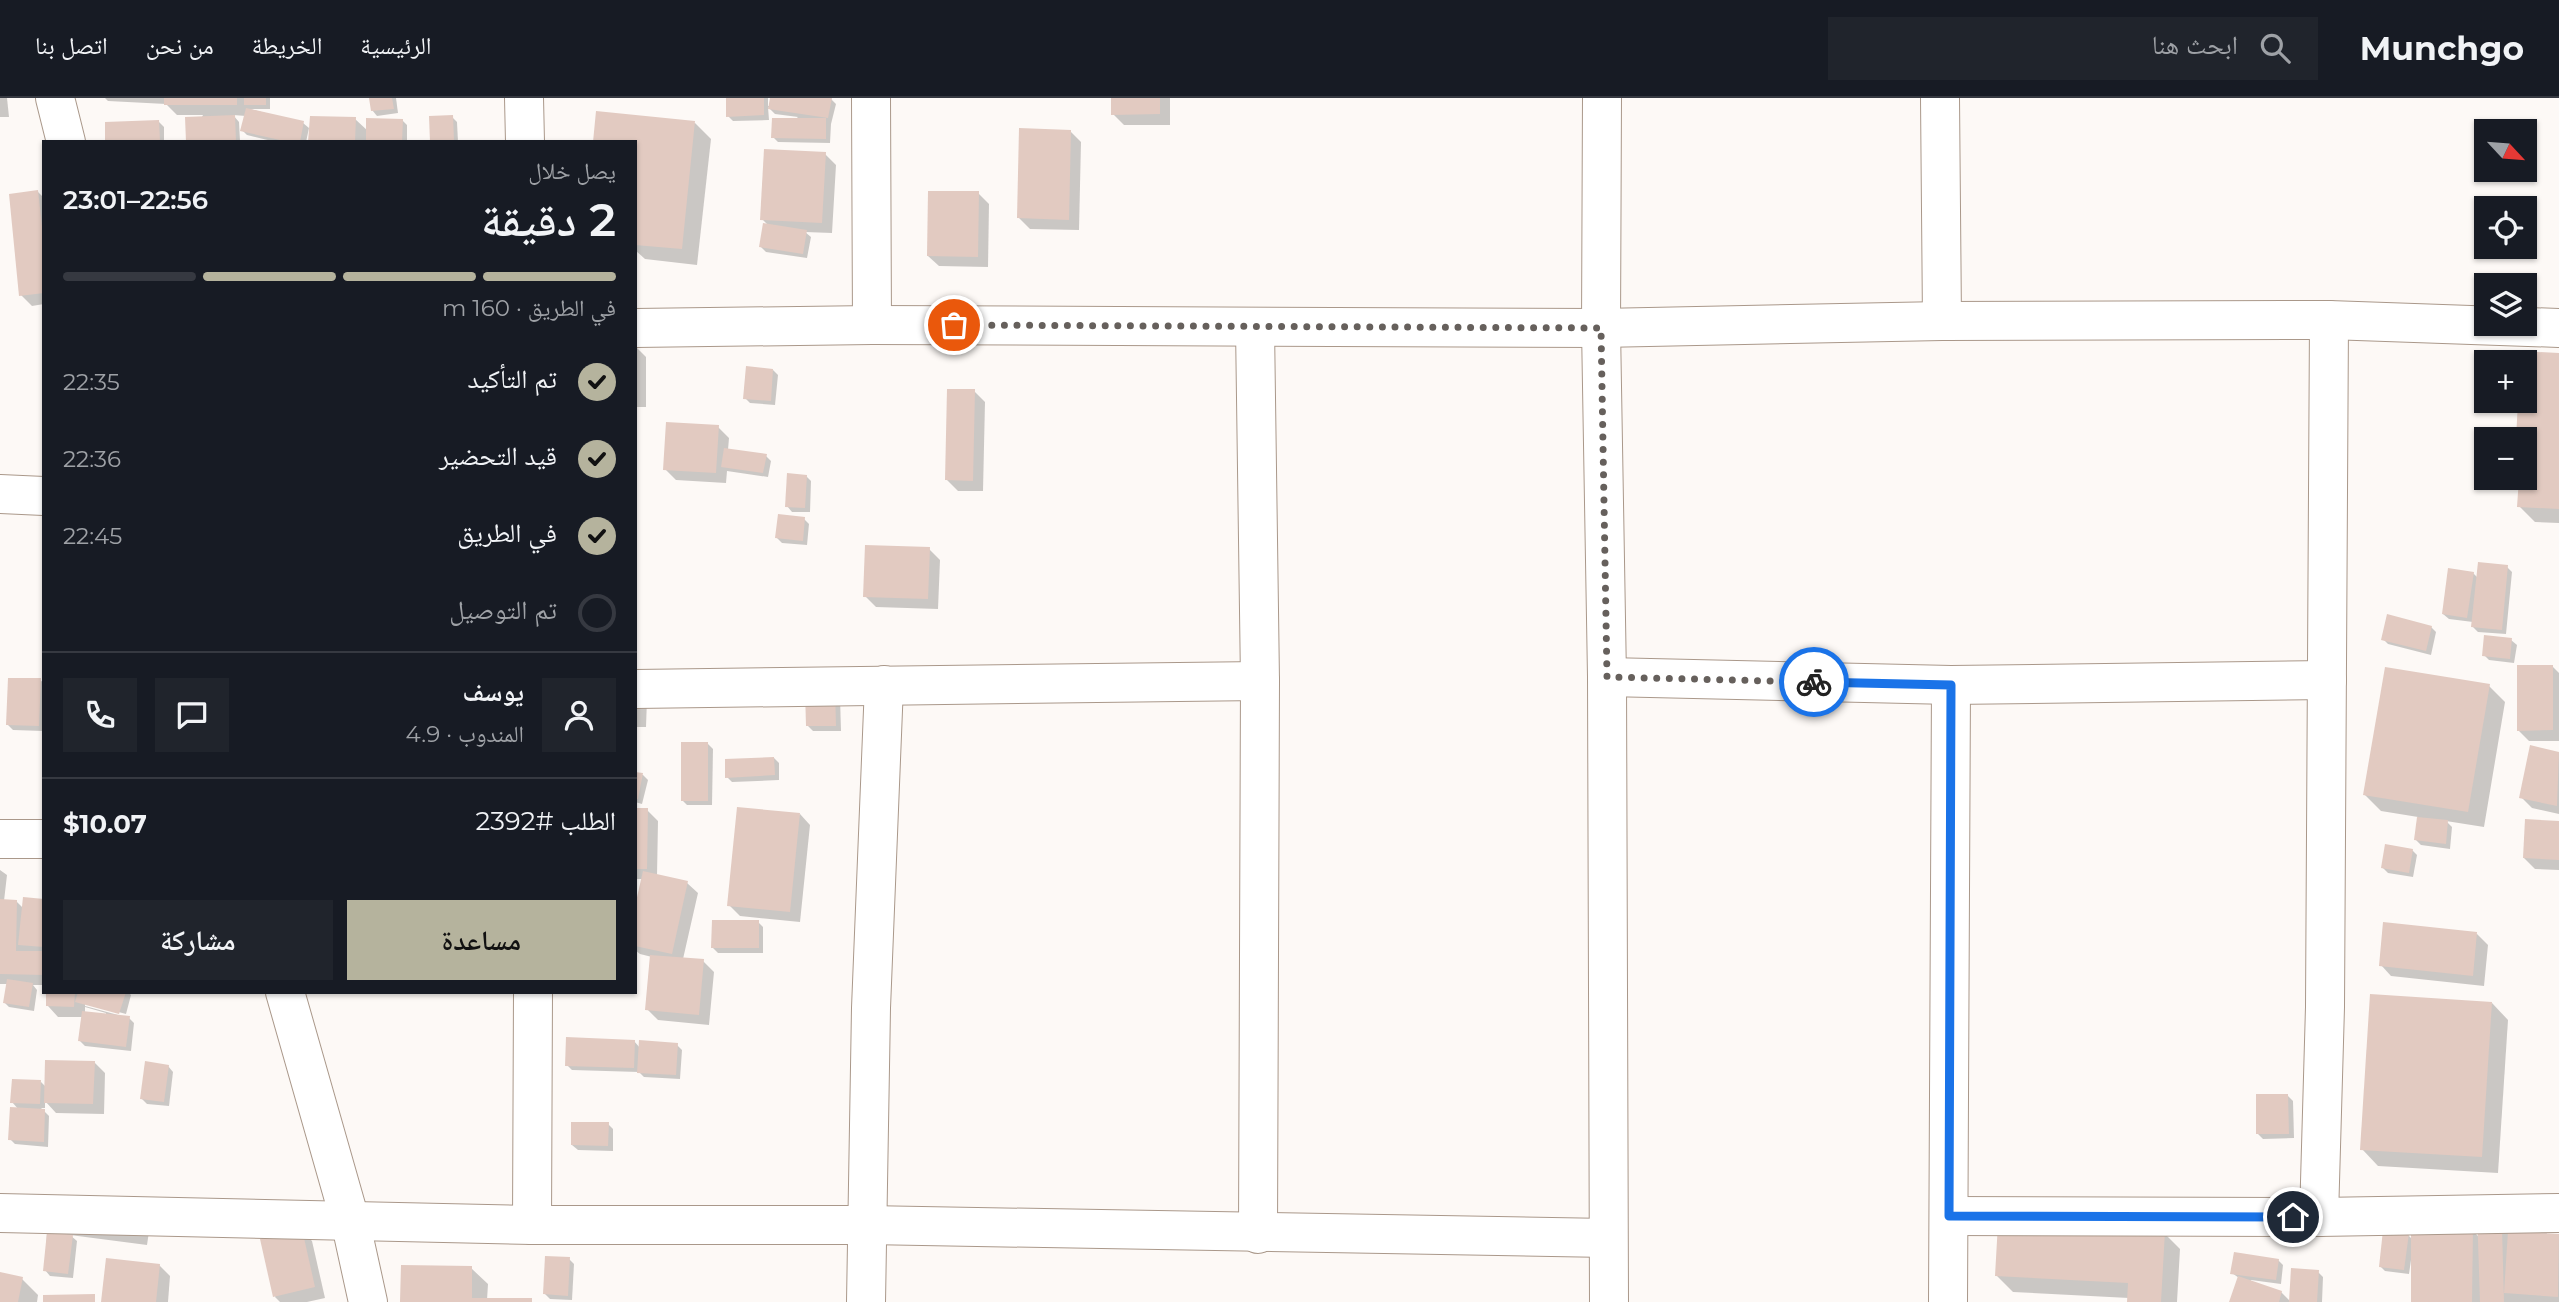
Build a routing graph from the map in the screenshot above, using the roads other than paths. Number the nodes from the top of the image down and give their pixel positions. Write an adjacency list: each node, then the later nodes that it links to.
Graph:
1 (55, 98): 6 (street)
2 (524, 98): 7 (street)
3 (871, 98): 10 (street)
4 (1602, 98): 13 (street)
5 (1940, 98): 9 (street)
6 (66, 140)
7 (525, 140)
8 (2329, 320): 9 (street); 14 (street); 18 (street)
9 (1942, 321): 13 (street)
10 (872, 325): 11 (street); 12 (street)
11 (1255, 327): 13 (street); 19 (street)
12 (637, 328)
13 (1601, 328): 17 (street)
14 (2559, 328)
15 (0, 494): 16 (street)
16 (42, 495)
17 (1607, 677): 21 (street); 35 (street)
18 (2327, 680): 21 (street); 30 (street)
19 (1260, 681): 20 (street); 34 (street)
20 (884, 685): 22 (street); 32 (street)
21 (1951, 685): 29 (street)
22 (637, 689)
23 (0, 839): 24 (street)
24 (42, 839)
25 (286, 994): 31 (street)
26 (533, 994): 33 (street)
27 (0, 1213): 31 (street)
28 (2559, 1213): 30 (street)
29 (1949, 1216): 30 (street); 39 (street)
30 (2319, 1217)
31 (350, 1220): 33 (street); 36 (street)
32 (867, 1225): 33 (street); 34 (street); 37 (street)
33 (532, 1226)
34 (1258, 1234): 35 (street)
35 (1608, 1238): 38 (street)
36 (368, 1302)
37 (866, 1302)
38 (1609, 1302)
39 (1948, 1302)

